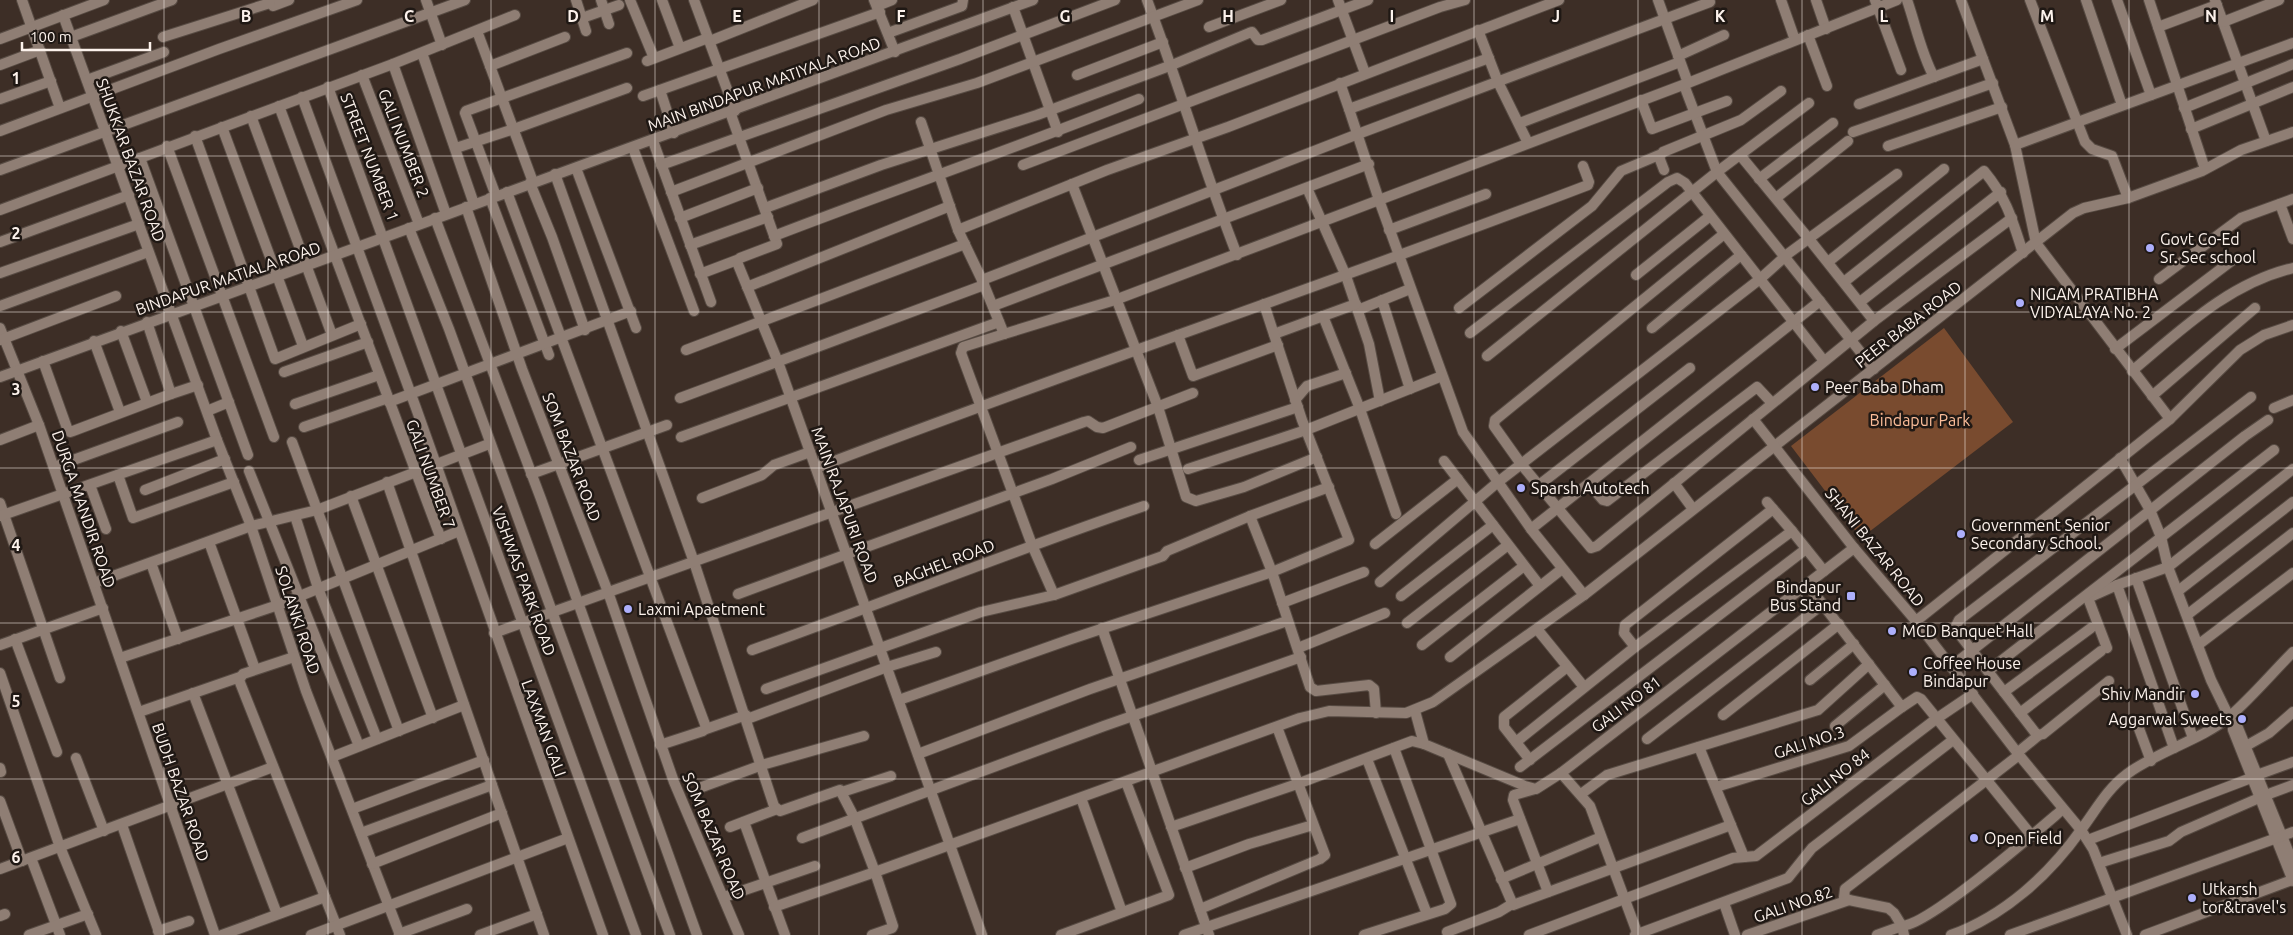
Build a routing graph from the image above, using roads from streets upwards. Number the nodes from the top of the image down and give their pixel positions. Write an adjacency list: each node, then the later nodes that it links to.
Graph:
1 (22, 0): 52 (street)
2 (104, 0): 45 (street)
3 (172, 0): 63 (street)
4 (289, 0): 34 (street)
5 (357, 0): 109 (street)
6 (426, 0): 44 (street)
7 (465, 0): 44 (street)
8 (576, 0): 48 (street)
9 (630, 0): 73 (street)
10 (662, 0): 73 (street)
11 (695, 0): 67 (street)
12 (813, 0): 67 (street)
13 (892, 0): 42 (street)
14 (963, 0): 59 (street)
15 (1033, 0): 43 (street, MAIN BINDAPUR MATIYALA ROAD)
16 (1115, 0): 60 (street)
17 (1147, 0): 47 (street)
18 (1198, 0): 47 (street)
19 (1281, 0): 53 (street)
20 (1368, 0): 40 (street)
21 (1463, 0): 37 (street)
22 (1559, 0): 56 (street)
23 (1658, 0): 49 (street)
24 (1781, 0): 69 (street)
25 (1816, 0): 55 (street)
26 (1897, 0): 41 (street)
27 (1907, 0): 94 (street)
28 (1961, 0): 81 (street)
29 (2030, 0): 133 (street)
30 (2086, 0): 122 (street)
31 (2117, 0): 111 (street)
32 (2149, 0): 54 (street)
33 (2279, 0): 50 (street)
34 (270, 1): 64 (street)
35 (1710, 2): 49 (street)
36 (2216, 2): 50 (street); 54 (street)
37 (1438, 4): 68 (street)
38 (603, 5): 39 (street); 48 (street); 51 (street)
39 (619, 5)
40 (1340, 5): 68 (street); 87 (street)
41 (1877, 5): 55 (street); 90 (street)
42 (877, 6): 59 (street); 89 (street)
43 (1013, 7): 60 (street); 76 (street, MAIN BINDAPUR MATIYALA ROAD)
44 (430, 12): 72 (street); 140 (street)
45 (63, 15): 52 (street); 63 (street, SHUKKAR BAZAR ROAD)
46 (515, 15): 57 (street)
47 (1153, 17): 70 (street); 83 (street)
48 (582, 18): 58 (street)
49 (1666, 19): 80 (street); 97 (street)
50 (2223, 22): 82 (street)
51 (609, 24)
52 (32, 27): 66 (street); 74 (street)
53 (1209, 27)
54 (2158, 27): 103 (street)
55 (1826, 29): 62 (street)
56 (1478, 30): 79 (street); 91 (street)
57 (476, 31): 72 (street); 88 (street)
58 (586, 31)
59 (888, 33): 76 (street)
60 (1022, 34): 83 (street); 147 (street)
61 (1724, 35): 80 (street)
62 (1808, 36): 69 (street); 102 (street)
63 (71, 37): 95 (street, SHUKKAR BAZAR ROAD)
64 (163, 37)
65 (565, 37): 88 (street)
66 (0, 39)
67 (709, 39): 73 (street); 89 (street)
68 (1354, 40): 91 (street); 120 (street)
69 (1794, 40): 101 (street)
70 (1163, 42): 87 (street); 93 (street)
71 (2293, 42): 82 (street)
72 (442, 45): 77 (street)
73 (680, 48)
74 (40, 50): 86 (street); 96 (street)
75 (164, 52): 95 (street)
76 (895, 52): 129 (street, MAIN BINDAPUR MATIYALA ROAD)
77 (422, 53): 84 (street); 156 (street, SOM BAZAR ROAD)
78 (628, 53): 113 (street)
79 (1489, 58): 97 (street); 127 (street)
80 (1679, 59): 101 (street); 134 (street)
81 (1983, 59): 94 (street); 100 (street)
82 (2239, 62): 98 (street); 103 (street)
83 (1032, 63): 128 (street); 162 (street)
84 (393, 64): 92 (street); 199 (street)
85 (2293, 64): 98 (street)
86 (0, 65)
87 (1172, 65): 120 (street); 128 (street)
88 (490, 66): 113 (street)
89 (720, 69): 107 (street); 129 (street)
90 (1901, 70)
91 (1365, 73): 99 (street)
92 (362, 75): 104 (street); 207 (street, GALI NUMBER 2)
93 (1077, 75)
94 (1934, 77): 121 (street)
95 (87, 80): 109 (street, SHUKKAR BAZAR ROAD)
96 (51, 81): 114 (street); 125 (street)
97 (1498, 82): 134 (street); 144 (street)
98 (2246, 82): 118 (street); 126 (street)
99 (1340, 83): 127 (street); 148 (street)
100 (1992, 83): 124 (street); 190 (street)
101 (1686, 84): 116 (street); 130 (street)
102 (1827, 86)
103 (2177, 86): 111 (street); 126 (street)
104 (328, 87): 112 (street); 213 (street, STREET NUMBER 1)
105 (2293, 87): 118 (street)
106 (627, 88): 137 (street)
107 (660, 90): 110 (street); 143 (street)
108 (1780, 91): 146 (street)
109 (93, 96): 125 (street); 140 (street, SHUKKAR BAZAR ROAD)
110 (643, 96)
111 (2150, 96): 122 (street)
112 (302, 97): 123 (street); 220 (street, LAXMAN GALI)
113 (502, 98): 137 (street); 151 (street)
114 (0, 99)
115 (1139, 99): 141 (street)
116 (1641, 100): 130 (street); 152 (street)
117 (1727, 101): 130 (street)
118 (2253, 102): 138 (street); 150 (street)
119 (1809, 103): 160 (street)
120 (1184, 104): 148 (street); 165 (street)
121 (1859, 104)
122 (2122, 105): 133 (street)
123 (279, 106): 131 (street); 225 (street, GALI NUMBER 7)
124 (2002, 107): 153 (street); 155 (street)
125 (60, 108): 139 (street)
126 (2184, 108): 138 (street)
127 (1349, 109): 144 (street)
128 (1048, 110): 141 (street); 158 (street)
129 (733, 111): 143 (street, MAIN BINDAPUR MATIYALA ROAD); 147 (street)
130 (1695, 113): 146 (street)
131 (251, 116): 136 (street); 232 (street)
132 (921, 122): 158 (street)
133 (2076, 122): 153 (street); 191 (street)
134 (1520, 123): 152 (street)
135 (1833, 123): 177 (street)
136 (222, 126): 145 (street); 238 (street)
137 (514, 129): 151 (street); 178 (street)
138 (2191, 129): 170 (street)
139 (0, 131)
140 (105, 132): 166 (street, SHUKKAR BAZAR ROAD); 171 (street)
141 (1058, 132): 175 (street)
142 (2293, 132): 150 (street, PEER BABA ROAD)
143 (674, 133): 149 (street, MAIN BINDAPUR MATIYALA ROAD)
144 (1358, 134): 163 (street); 182 (street)
145 (195, 136): 154 (street); 243 (street)
146 (1704, 137): 159 (street); 173 (street)
147 (740, 138): 162 (street); 164 (street)
148 (1194, 138): 179 (street); 182 (street)
149 (652, 141): 157 (street, MAIN BINDAPUR MATIYALA ROAD); 164 (street)
150 (2266, 141): 170 (street, PEER BABA ROAD)
151 (475, 142): 156 (street); 189 (street)
152 (1528, 143): 193 (street)
153 (2015, 145): 217 (street)
154 (167, 146): 161 (street); 247 (street)
155 (1888, 146)
156 (456, 148): 195 (street, SOM BAZAR ROAD)
157 (633, 148): 168 (street, MAIN BINDAPUR MATIYALA ROAD); 261 (street)
158 (929, 148): 175 (street); 198 (street)
159 (1660, 155): 172 (street); 258 (street)
160 (1740, 155): 173 (street); 177 (street)
161 (140, 158): 166 (street); 255 (street)
162 (748, 162): 180 (street); 184 (street)
163 (1369, 164): 181 (street); 193 (street)
164 (661, 165): 184 (street)
165 (1023, 165)
166 (117, 166): 188 (street, SHUKKAR BAZAR ROAD); 197 (street)
167 (1583, 166): 226 (street)
168 (576, 168): 174 (street, MAIN BINDAPUR MATIYALA ROAD); 260 (street)
169 (1944, 169): 230 (street)
170 (2205, 169): 191 (street, PEER BABA ROAD)
171 (0, 170)
172 (1664, 170)
173 (1717, 172): 186 (street); 227 (street)
174 (555, 174): 178 (street, MAIN BINDAPUR MATIYALA ROAD); 264 (street)
175 (938, 174): 196 (street); 211 (street)
176 (1897, 174): 214 (street)
177 (1760, 179): 190 (street)
178 (531, 183): 183 (street); 275 (street)
179 (1072, 184): 208 (street); 212 (street)
180 (758, 188): 198 (street); 202 (street)
181 (1307, 188): 204 (street); 205 (street)
182 (1212, 191): 204 (street); 212 (street)
183 (507, 192): 189 (street); 282 (street)
184 (671, 192): 202 (street)
185 (2001, 192): 203 (street); 241 (street); 252 (street)
186 (1692, 193): 200 (street); 277 (street); 295 (street)
187 (1486, 194): 209 (street)
188 (129, 196): 206 (street, SHUKKAR BAZAR ROAD); 216 (street)
189 (493, 197): 195 (street); 287 (street)
190 (1776, 198): 214 (street)
191 (2128, 198): 217 (street, PEER BABA ROAD)
192 (2293, 199): 194 (street)
193 (1379, 200): 205 (street); 209 (street)
194 (2280, 204): 215 (street); 240 (street)
195 (470, 205): 199 (street, BINDAPUR MATIALA ROAD); 293 (street, SOM BAZAR ROAD)
196 (950, 206): 208 (street); 244 (street)
197 (0, 210)
198 (766, 212): 211 (street); 219 (street)
199 (446, 214): 201 (street, BINDAPUR MATIALA ROAD)
200 (1710, 216): 210 (street); 236 (street)
201 (435, 218): 207 (street, BINDAPUR MATIALA ROAD); 299 (street)
202 (680, 218): 219 (street)
203 (2012, 218): 222 (street); 266 (street)
204 (1223, 220): 223 (street); 231 (street)
205 (1321, 222): 223 (street); 237 (street)
206 (139, 224): 221 (street, SHUKKAR BAZAR ROAD); 234 (street)
207 (415, 224): 213 (street, BINDAPUR MATIALA ROAD); 306 (street, GALI NUMBER 2)
208 (958, 230): 218 (street)
209 (1390, 230): 226 (street)
210 (1724, 234): 224 (street); 365 (street)
211 (774, 236): 229 (street)
212 (1092, 236): 231 (street); 242 (street)
213 (384, 237): 220 (street, BINDAPUR MATIALA ROAD); 310 (street, VISHWAS PARK ROAD)
214 (1809, 238): 227 (street); 230 (street)
215 (2293, 239)
216 (0, 242)
217 (2036, 243): 222 (street, PEER BABA ROAD); 290 (street)
218 (965, 244): 242 (street); 265 (street)
219 (690, 245): 235 (street)
220 (357, 248): 225 (street, BINDAPUR MATIALA ROAD); 315 (street, LAXMAN GALI)
221 (148, 252): 254 (street); 262 (street, SHUKKAR BAZAR ROAD)
222 (2023, 253): 301 (street, PEER BABA ROAD)
223 (1237, 255): 248 (street)
224 (1741, 255): 239 (street); 274 (street)
225 (336, 256): 232 (street, BINDAPUR MATIALA ROAD); 270 (street, GALI NUMBER 7)
226 (1398, 256): 237 (street); 245 (street)
227 (1784, 257): 239 (street); 251 (street)
228 (2234, 259): 290 (street)
229 (737, 260): 235 (street); 244 (street, MAIN RAJAPURI ROAD)
230 (1828, 262): 241 (street)
231 (1102, 266): 248 (street); 256 (street)
232 (306, 267): 238 (street, BINDAPUR MATIALA ROAD); 280 (street)
233 (2293, 268): 303 (street)
234 (0, 274)
235 (700, 274): 250 (street)
236 (1636, 275)
237 (1346, 276): 253 (street); 257 (street)
238 (278, 277): 243 (street, BINDAPUR MATIALA ROAD); 289 (street)
239 (1760, 279): 269 (street); 365 (street)
240 (2159, 279)
241 (1844, 282): 252 (street)
242 (983, 283): 256 (street); 298 (street)
243 (250, 287): 247 (street, BINDAPUR MATIALA ROAD); 289 (street)
244 (747, 287): 265 (street, MAIN RAJAPURI ROAD)
245 (1410, 289): 249 (street); 308 (street)
246 (116, 296): 283 (street)
247 (223, 296): 255 (street, BINDAPUR MATIALA ROAD); 343 (street)
248 (1115, 300): 278 (street); 292 (street)
249 (1382, 300): 257 (street); 312 (street)
250 (710, 302)
251 (1820, 302): 269 (street); 284 (street)
252 (1860, 302): 266 (street)
253 (1264, 304): 279 (street); 281 (street)
254 (0, 306)
255 (195, 306): 262 (street, BINDAPUR MATIALA ROAD); 324 (street)
256 (993, 306): 268 (street)
257 (1357, 307): 263 (street); 322 (street)
258 (1459, 308)
259 (2255, 308): 316 (street)
260 (631, 311): 264 (street); 273 (street)
261 (694, 312)
262 (172, 314): 267 (street, BINDAPUR MATIALA ROAD); 311 (street, SOLANKI ROAD)
263 (1323, 316): 279 (street); 305 (street)
264 (607, 321): 275 (street); 342 (street)
265 (760, 321): 291 (street); 298 (street, MAIN RAJAPURI ROAD)
266 (1874, 321): 284 (street)
267 (147, 322): 276 (street, BINDAPUR MATIALA ROAD); 314 (street)
268 (999, 322): 278 (street); 319 (street)
269 (1794, 322): 297 (street); 379 (street)
270 (361, 324): 280 (street); 286 (street, GALI NUMBER 7)
271 (2293, 325): 335 (street)
272 (0, 328): 283 (street, DURGA MANDIR ROAD)
273 (636, 328)
274 (1652, 328)
275 (585, 330): 282 (street)
276 (121, 331): 285 (street, BINDAPUR MATIALA ROAD); 323 (street)
277 (1470, 333)
278 (1004, 334): 328 (street)
279 (1274, 334): 288 (street)
280 (332, 335): 289 (street)
281 (1178, 335): 288 (street); 292 (street)
282 (562, 337): 287 (street); 351 (street)
283 (2, 339): 302 (street, DURGA MANDIR ROAD)
284 (1851, 340): 297 (street); 301 (street)
285 (94, 341): 296 (street, BINDAPUR MATIALA ROAD); 333 (street)
286 (368, 342): 304 (street); 307 (street, GALI NUMBER 7)
287 (544, 343): 293 (street); 294 (street)
288 (1278, 345): 325 (street)
289 (303, 346)
290 (2115, 349): 303 (street)
291 (686, 350)
292 (1134, 351): 328 (street); 329 (street)
293 (517, 354): 299 (street); 364 (street, SOM BAZAR ROAD)
294 (549, 355)
295 (1487, 356)
296 (43, 361): 302 (street, BINDAPUR MATIALA ROAD); 333 (street)
297 (1824, 361): 326 (street)
298 (778, 362): 318 (street); 319 (street, MAIN RAJAPURI ROAD)
299 (490, 364): 306 (street); 372 (street)
300 (1690, 368): 381 (street)
301 (1874, 369): 349 (street, PEER BABA ROAD)
302 (18, 371): 309 (street, BINDAPUR MATIALA ROAD); 338 (street, DURGA MANDIR ROAD)
303 (2132, 371): 316 (street)
304 (284, 372)
305 (1346, 372): 325 (street); 331 (street)
306 (465, 374): 310 (street); 348 (street, GALI NUMBER 2)
307 (379, 375): 320 (street, GALI NUMBER 7); 327 (street)
308 (1442, 376): 312 (street); 377 (street)
309 (0, 377)
310 (437, 384): 315 (street); 355 (street, VISHWAS PARK ROAD)
311 (198, 385): 314 (street); 332 (street, SOLANKI ROAD)
312 (1410, 389): 322 (street)
313 (1193, 393): 329 (street)
314 (171, 394): 323 (street)
315 (410, 394): 320 (street); 363 (street, LAXMAN GALI)
316 (2152, 396): 335 (street)
317 (2251, 397): 382 (street)
318 (680, 398)
319 (790, 398): 344 (street); 354 (street, MAIN RAJAPURI ROAD)
320 (388, 400): 340 (street); 370 (street, GALI NUMBER 7)
321 (2293, 400): 330 (street)
322 (1380, 401): 331 (street)
323 (147, 402): 333 (street)
324 (229, 402): 332 (street); 357 (street)
325 (1297, 403): 341 (street); 352 (street)
326 (1772, 403): 334 (street); 379 (street)
327 (295, 404)
328 (981, 405): 356 (street); 367 (street)
329 (1158, 407): 352 (street); 356 (street)
330 (2274, 408)
331 (1360, 409): 341 (street); 398 (street)
332 (206, 411): 346 (street, SOLANKI ROAD)
333 (120, 412)
334 (1753, 419): 349 (street, SHANI BAZAR ROAD); 378 (street)
335 (2170, 419): 359 (street)
336 (2268, 420): 396 (street)
337 (178, 422): 366 (street)
338 (40, 425): 345 (street); 366 (street, DURGA MANDIR ROAD)
339 (667, 425): 342 (street)
340 (304, 427)
341 (1306, 430): 358 (street); 368 (street)
342 (647, 432): 351 (street); 421 (street)
343 (274, 437)
344 (681, 437)
345 (0, 440)
346 (217, 440): 360 (street, SOLANKI ROAD); 373 (street)
347 (292, 442): 395 (street)
348 (490, 444): 355 (street); 452 (street, GALI NUMBER 2)
349 (1774, 446): 394 (street, PEER BABA ROAD); 417 (street, SHANI BAZAR ROAD)
350 (1131, 447): 385 (street)
351 (603, 448): 364 (street); 430 (street)
352 (1171, 450): 358 (street); 361 (street)
353 (2274, 450): 410 (street)
354 (810, 452): 367 (street, MAIN RAJAPURI ROAD); 388 (street)
355 (462, 453): 363 (street); 458 (street, VISHWAS PARK ROAD)
356 (999, 454): 385 (street); 397 (street)
357 (248, 455)
358 (1317, 458): 383 (street)
359 (2120, 458): 382 (street); 457 (street)
360 (225, 460): 375 (street, SOLANKI ROAD); 384 (street)
361 (1140, 460)
362 (1444, 461): 374 (street)
363 (435, 463): 370 (street); 407 (street, LAXMAN GALI)
364 (559, 464): 372 (street); 440 (street, SOM BAZAR ROAD)
365 (1521, 464): 377 (street); 381 (street)
366 (54, 467): 386 (street, DURGA MANDIR ROAD)
367 (816, 468): 397 (street, MAIN RAJAPURI ROAD)
368 (1188, 469)
369 (2293, 469): 424 (street)
370 (416, 470): 376 (street); 411 (street, GALI NUMBER 7)
371 (248, 471): 402 (street)
372 (531, 474): 446 (street)
373 (118, 475): 375 (street); 380 (street)
374 (1458, 480): 389 (street); 414 (street)
375 (234, 482): 404 (street, SOLANKI ROAD)
376 (387, 482): 387 (street); 418 (street)
377 (1498, 482): 389 (street); 406 (street)
378 (1674, 483): 393 (street); 394 (street)
379 (1589, 484): 393 (street)
380 (90, 485): 386 (street); 405 (street)
381 (1539, 485): 393 (street)
382 (2136, 486): 396 (street); 475 (street)
383 (1329, 487): 401 (street); 427 (street)
384 (145, 490)
385 (1013, 493): 413 (street); 419 (street)
386 (63, 494): 399 (street); 434 (street, DURGA MANDIR ROAD)
387 (351, 496): 395 (street); 422 (street)
388 (702, 498)
389 (1476, 501): 403 (street); 433 (street)
390 (2293, 502): 439 (street)
391 (0, 503): 399 (street)
392 (1144, 506): 413 (street, BAGHEL ROAD)
393 (1557, 509): 406 (street)
394 (1692, 509): 442 (street, PEER BABA ROAD)
395 (317, 510): 400 (street); 432 (street)
396 (2150, 510): 410 (street); 475 (street)
397 (832, 512): 419 (street, MAIN RAJAPURI ROAD); 421 (street)
398 (1396, 514)
399 (2, 516): 464 (street)
400 (294, 516): 402 (street); 438 (street)
401 (1250, 516): 427 (street); 443 (street)
402 (270, 522): 404 (street); 445 (street)
403 (1493, 525): 415 (street); 444 (street)
404 (251, 526): 412 (street); 449 (street, SOLANKI ROAD)
405 (106, 529)
406 (1531, 529): 425 (street)
407 (459, 531): 411 (street); 465 (street, LAXMAN GALI)
408 (1792, 531): 416 (street); 473 (street); 473 (street)
409 (2293, 533): 454 (street)
410 (2161, 537): 424 (street); 487 (street)
411 (441, 539): 418 (street, GALI NUMBER 7)
412 (209, 542): 420 (street); 455 (street)
413 (1032, 544): 443 (street); 451 (street, BAGHEL ROAD)
414 (1375, 544)
415 (1508, 545): 423 (street); 459 (street)
416 (1806, 548): 426 (street); 541 (street)
417 (1854, 548): 426 (street, GALI NO 81); 457 (street, SHANI BAZAR ROAD)
418 (411, 551): 422 (street, GALI NUMBER 7); 501 (street)
419 (847, 553): 441 (street); 451 (street, MAIN RAJAPURI ROAD)
420 (151, 562): 434 (street); 467 (street)
421 (694, 562): 430 (street); 510 (street)
422 (375, 566): 432 (street, GALI NUMBER 7); 511 (street)
423 (1524, 566): 437 (street); 470 (street)
424 (2168, 567): 431 (street); 439 (street)
425 (1562, 569): 437 (street); 442 (street)
426 (1824, 571): 435 (street, GALI NO 81)
427 (1272, 572): 447 (street); 461 (street)
428 (1364, 572): 447 (street)
429 (2293, 573): 471 (street)
430 (649, 577): 440 (street); 517 (street)
431 (2136, 578): 436 (street); 521 (street)
432 (342, 579): 438 (street, GALI NUMBER 7); 518 (street)
433 (1380, 582)
434 (94, 583): 450 (street, DURGA MANDIR ROAD)
435 (1807, 584): 448 (street); 548 (street, GALI NO 81)
436 (2117, 585): 507 (street); 532 (street)
437 (1540, 586): 480 (street)
438 (318, 588): 445 (street, GALI NUMBER 7); 522 (street)
439 (2178, 591): 454 (street)
440 (608, 592): 446 (street); 526 (street, SOM BAZAR ROAD)
441 (738, 594)
442 (1584, 594): 462 (street, PEER BABA ROAD)
443 (1054, 596): 472 (street)
444 (1401, 596)
445 (297, 597): 449 (street, GALI NUMBER 7); 528 (street)
446 (577, 602): 452 (street); 645 (street)
447 (1282, 602): 456 (street)
448 (1823, 604): 460 (street); 523 (street)
449 (278, 605): 455 (street, GALI NUMBER 7); 479 (street, SOLANKI ROAD)
450 (103, 608): 464 (street); 481 (street, DURGA MANDIR ROAD)
451 (867, 608): 472 (street, MAIN RAJAPURI ROAD); 474 (street, BAGHEL ROAD)
452 (551, 612): 458 (street); 644 (street, GALI NUMBER 2)
453 (1385, 613): 478 (street)
454 (2187, 615): 471 (street)
455 (236, 619): 467 (street, GALI NUMBER 7); 486 (street)
456 (1288, 621): 478 (street); 491 (street)
457 (1916, 621): 483 (street, SHANI BAZAR ROAD)
458 (524, 622): 465 (street); 643 (street, VISHWAS PARK ROAD)
459 (1407, 623)
460 (1839, 624): 468 (street); 509 (street)
461 (1102, 628): 491 (street); 500 (street)
462 (1537, 628): 485 (street); 503 (street, PEER BABA ROAD)
463 (2091, 628): 497 (street)
464 (44, 629): 466 (street); 490 (street)
465 (494, 633): 586 (street, LAXMAN GALI)
466 (15, 639): 469 (street); 533 (street)
467 (178, 639): 481 (street, GALI NUMBER 7)
468 (1854, 644): 482 (street); 492 (street)
469 (0, 645)
470 (1422, 645)
471 (2198, 645): 513 (street)
472 (880, 647): 484 (street, MAIN RAJAPURI ROAD); 496 (street)
473 (1635, 647): 495 (street)
474 (752, 650)
475 (1972, 650): 483 (street); 487 (street)
476 (936, 652): 484 (street)
477 (2293, 652): 513 (street)
478 (1299, 653): 506 (street); 508 (street)
479 (294, 657): 486 (street); 537 (street, SOLANKI ROAD)
480 (1450, 657)
481 (120, 658): 504 (street, BUDH BAZAR ROAD)
482 (1870, 664): 494 (street); 530 (street)
483 (1952, 666): 499 (street, SHANI BAZAR ROAD)
484 (887, 667): 500 (street, MAIN RAJAPURI ROAD); 510 (street)
485 (1567, 667): 495 (street); 525 (street)
486 (255, 669): 489 (street)
487 (1988, 671): 497 (street)
488 (0, 673): 591 (street)
489 (240, 677): 498 (street); 545 (street)
490 (60, 678)
491 (1121, 679): 508 (street); 534 (street)
492 (1810, 680)
493 (2109, 681): 519 (street)
494 (1885, 685): 502 (street); 515 (street)
495 (1584, 688): 525 (street)
496 (766, 689)
497 (2004, 692): 507 (street)
498 (193, 693): 504 (street); 554 (street)
499 (1973, 694): 512 (street, GALI NO 84); 536 (street, SHANI BAZAR ROAD)
500 (899, 700): 534 (street, MAIN RAJAPURI ROAD)
501 (464, 705): 511 (street); 540 (street)
502 (1902, 707): 512 (street); 558 (street, GALI NO.3)
503 (1415, 711): 506 (street); 527 (street)
504 (139, 712): 566 (street, BUDH BAZAR ROAD)
505 (2293, 712): 529 (street)
506 (1376, 713): 514 (street)
507 (2020, 713): 519 (street)
508 (1134, 715): 547 (street); 559 (street)
509 (1723, 715)
510 (746, 717): 517 (street); 544 (street)
511 (433, 718): 518 (street)
512 (1936, 719): 524 (street); 596 (street, GALI NO 84)
513 (2231, 721): 521 (street); 529 (street); 550 (street)
514 (1277, 726): 547 (street); 553 (street)
515 (1835, 726)
516 (2138, 726): 542 (street)
517 (706, 729): 526 (street)
518 (399, 731): 522 (street)
519 (2040, 735): 536 (street)
520 (864, 736): 544 (street)
521 (2193, 738): 532 (street)
522 (377, 739): 528 (street)
523 (1647, 739)
524 (1953, 740): 551 (street); 615 (street)
525 (1516, 742): 541 (street)
526 (660, 744): 611 (street, SOM BAZAR ROAD)
527 (1424, 744): 531 (street); 535 (street)
528 (359, 746): 537 (street)
529 (2246, 746): 550 (street)
530 (1699, 747): 558 (street); 562 (street)
531 (1394, 748): 539 (street); 592 (street)
532 (2174, 748): 542 (street)
533 (57, 752)
534 (918, 754): 559 (street, MAIN RAJAPURI ROAD)
535 (1448, 754): 560 (street); 583 (street)
536 (2018, 754): 551 (street); 569 (street, SHANI BAZAR ROAD)
537 (332, 757): 567 (street, SOLANKI ROAD)
538 (76, 758): 580 (street)
539 (1367, 759): 553 (street); 595 (street)
540 (484, 760): 555 (street); 567 (street)
541 (1530, 760): 546 (street)
542 (2151, 761): 579 (street)
543 (2293, 762): 550 (street)
544 (762, 765): 557 (street); 568 (street)
545 (273, 767): 554 (street); 610 (street)
546 (1520, 767)
547 (1152, 773): 552 (street); 578 (street)
548 (1561, 773): 560 (street, GALI NO 81); 562 (street)
549 (891, 776): 561 (street)
550 (2254, 777): 563 (street); 589 (street)
551 (1986, 780): 584 (street); 614 (street)
552 (1126, 782): 564 (street); 621 (street)
553 (1298, 784): 575 (street); 578 (street)
554 (228, 785): 566 (street); 623 (street)
555 (492, 785): 570 (street); 582 (street)
556 (2293, 785): 563 (street)
557 (702, 786)
558 (1716, 787): 576 (street)
559 (930, 789): 571 (street); 590 (street, MAIN RAJAPURI ROAD)
560 (1536, 789): 572 (street, GALI NO 81)
561 (842, 792): 568 (street); 571 (street)
562 (1581, 794): 588 (street)
563 (2262, 797): 585 (street); 599 (street)
564 (1080, 798): 590 (street); 621 (street)
565 (0, 801): 597 (street)
566 (170, 807): 574 (street); 636 (street, BUDH BAZAR ROAD)
567 (352, 809): 582 (street, SOLANKI ROAD)
568 (777, 809): 573 (street)
569 (2063, 809): 579 (street, SHANI BAZAR ROAD); 584 (street)
570 (502, 813): 594 (street); 600 (street)
571 (854, 817): 587 (street); 605 (street)
572 (1520, 819): 583 (street); 598 (street)
573 (744, 822): 577 (street); 608 (street)
574 (122, 825): 580 (street); 632 (street)
575 (1313, 825): 603 (street); 620 (street)
576 (1731, 825): 596 (street); 602 (street)
577 (730, 827)
578 (1171, 827): 603 (street)
579 (2081, 830): 589 (street, SHANI BAZAR ROAD); 658 (street)
580 (104, 831): 591 (street)
581 (2293, 832): 585 (street)
582 (361, 833): 600 (street, SOLANKI ROAD)
583 (1482, 834): 592 (street); 606 (street)
584 (2032, 836): 629 (street)
585 (2279, 837): 593 (street); 607 (street); 612 (street)
586 (568, 838): 594 (street); 642 (street, LAXMAN GALI)
587 (802, 838)
588 (1601, 838): 598 (street); 602 (street)
589 (2088, 840): 599 (street, SHANI BAZAR ROAD)
590 (949, 845): 605 (street); 649 (street, MAIN RAJAPURI ROAD)
591 (60, 847): 597 (street); 622 (street)
592 (1430, 851): 595 (street); 625 (street)
593 (2292, 856)
594 (518, 858): 617 (street); 624 (street)
595 (1406, 858): 625 (street); 630 (street)
596 (1748, 858): 613 (street)
597 (26, 859): 604 (street); 628 (street)
598 (1537, 863): 606 (street); 609 (street)
599 (2099, 863): 612 (street, SHANI BAZAR ROAD)
600 (372, 864): 617 (street, SOLANKI ROAD)
601 (815, 866): 608 (street)
602 (1612, 867): 609 (street); 613 (street)
603 (1185, 868): 620 (street)
604 (0, 869)
605 (875, 872): 618 (street); 648 (street)
606 (1501, 879): 616 (street)
607 (2293, 881): 661 (street)
608 (765, 883): 611 (street); 618 (street)
609 (1548, 892): 616 (street)
610 (325, 897): 623 (street); 627 (street)
611 (724, 897): 646 (street, SOM BAZAR ROAD)
612 (2112, 897): 659 (street); 660 (street, SHANI BAZAR ROAD)
613 (1624, 898): 653 (street); 654 (street)
614 (1848, 900): 629 (street); 656 (street, GALI NO.82)
615 (1724, 903): 654 (street); 655 (street)
616 (1512, 904): 631 (street)
617 (388, 905): 627 (street); 633 (street, SOLANKI ROAD)
618 (774, 907): 647 (street)
619 (468, 909): 633 (street)
620 (1200, 909): 630 (street)
621 (1122, 912): 650 (street)
622 (88, 914): 628 (street); 635 (street)
623 (277, 914): 637 (street)
624 (537, 914): 640 (street); 641 (street)
625 (1426, 914): 652 (street)
626 (189, 921): 632 (street)
627 (336, 925): 638 (street); 639 (street)
628 (58, 930): 634 (street)
629 (1903, 930): 657 (street)
630 (1208, 931): 651 (street)
631 (1447, 932)
632 (159, 933)
633 (399, 934)
634 (29, 935)
635 (96, 935)
636 (215, 935)
637 (222, 935)
638 (311, 935)
639 (340, 935)
640 (480, 935)
641 (544, 935)
642 (603, 935)
643 (636, 935)
644 (670, 935)
645 (697, 935)
646 (739, 935)
647 (785, 935)
648 (872, 935)
649 (982, 935)
650 (1061, 935)
651 (1184, 935)
652 (1364, 935)
653 (1529, 935)
654 (1637, 935)
655 (1735, 935)
656 (1747, 935)
657 (1876, 935)
658 (1951, 935)
659 (2010, 935)
660 (2127, 935)
661 (2145, 935)

